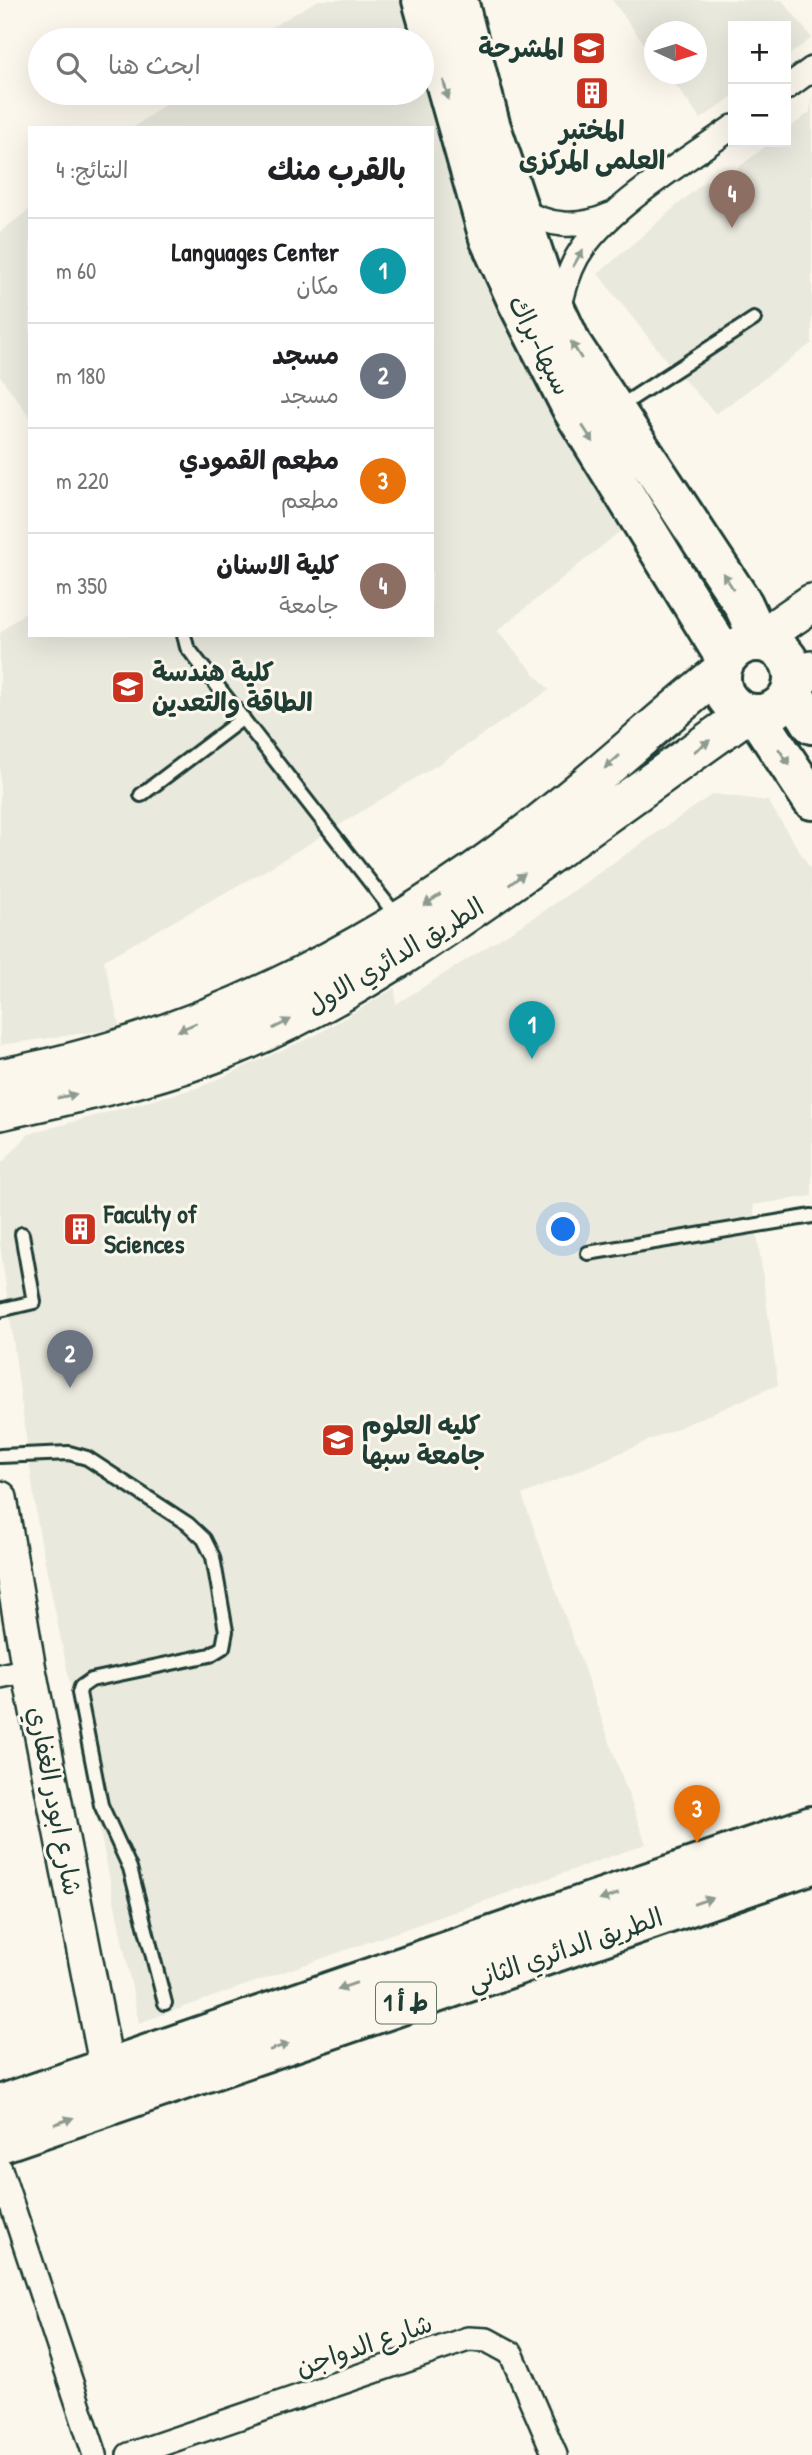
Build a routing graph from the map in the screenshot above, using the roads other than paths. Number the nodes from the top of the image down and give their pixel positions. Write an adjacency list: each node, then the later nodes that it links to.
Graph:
1 (422, 0): 3 (highway, سبها-براك, one-way to 3)
2 (458, 0): 8 (highway, سبها-براك)
3 (430, 28)
4 (434, 43): 16 (highway, سبها-براك, one-way to 16)
5 (812, 69): 6 (street)
6 (791, 84)
7 (728, 131): 9 (street)
8 (518, 209): 9 (street); 10 (highway, سبها-براك)
9 (616, 213): 10 (street, one-way to 9)
10 (558, 313): 12 (highway, سبها-براك, one-way to 10)
11 (754, 319): 12 (lane)
12 (616, 409): 15 (highway, سبها-براك, one-way to 12)
13 (812, 603): 15 (main road)
14 (184, 637): 19 (lane)
15 (762, 641): 16 (highway); 17 (highway)
16 (724, 665): 18 (highway); 23 (main road, الطريق الدائري الاول, one-way to 23)
17 (799, 681): 18 (highway); 20 (highway)
18 (752, 714): 22 (highway, one-way to 22); 25 (main road, الطريق الدائري الاول, one-way to 18)
19 (243, 718): 21 (lane); 23 (lane)
20 (812, 724)
21 (141, 796)
22 (812, 800)
23 (401, 921): 24 (main road, الطريق الدائري الاول, one-way to 24)
24 (0, 1078)
25 (0, 1111)
26 (812, 1216): 28 (lane)
27 (22, 1234): 29 (lane)
28 (588, 1253)
29 (0, 1310)
30 (0, 1456): 35 (lane)
31 (0, 1498): 32 (street, شارع ابودر الغفاري)
32 (14, 1673): 36 (street, شارع ابودر الغفاري)
33 (812, 1826): 36 (highway, الطريق الدائري الثاني, one-way to 36)
34 (812, 1864): 36 (highway, الطريق الدائري الثاني / ط أ 1, one-way to 34)
35 (165, 2003)
36 (110, 2085): 37 (highway, الطريق الدائري الثاني); 38 (highway, الطريق الدائري الثاني / ط أ 1, one-way to 36)
37 (0, 2105)
38 (0, 2143)
39 (0, 2169): 40 (street)
40 (95, 2455)
41 (129, 2455): 42 (street, شارع الدواجن)
42 (555, 2455)

